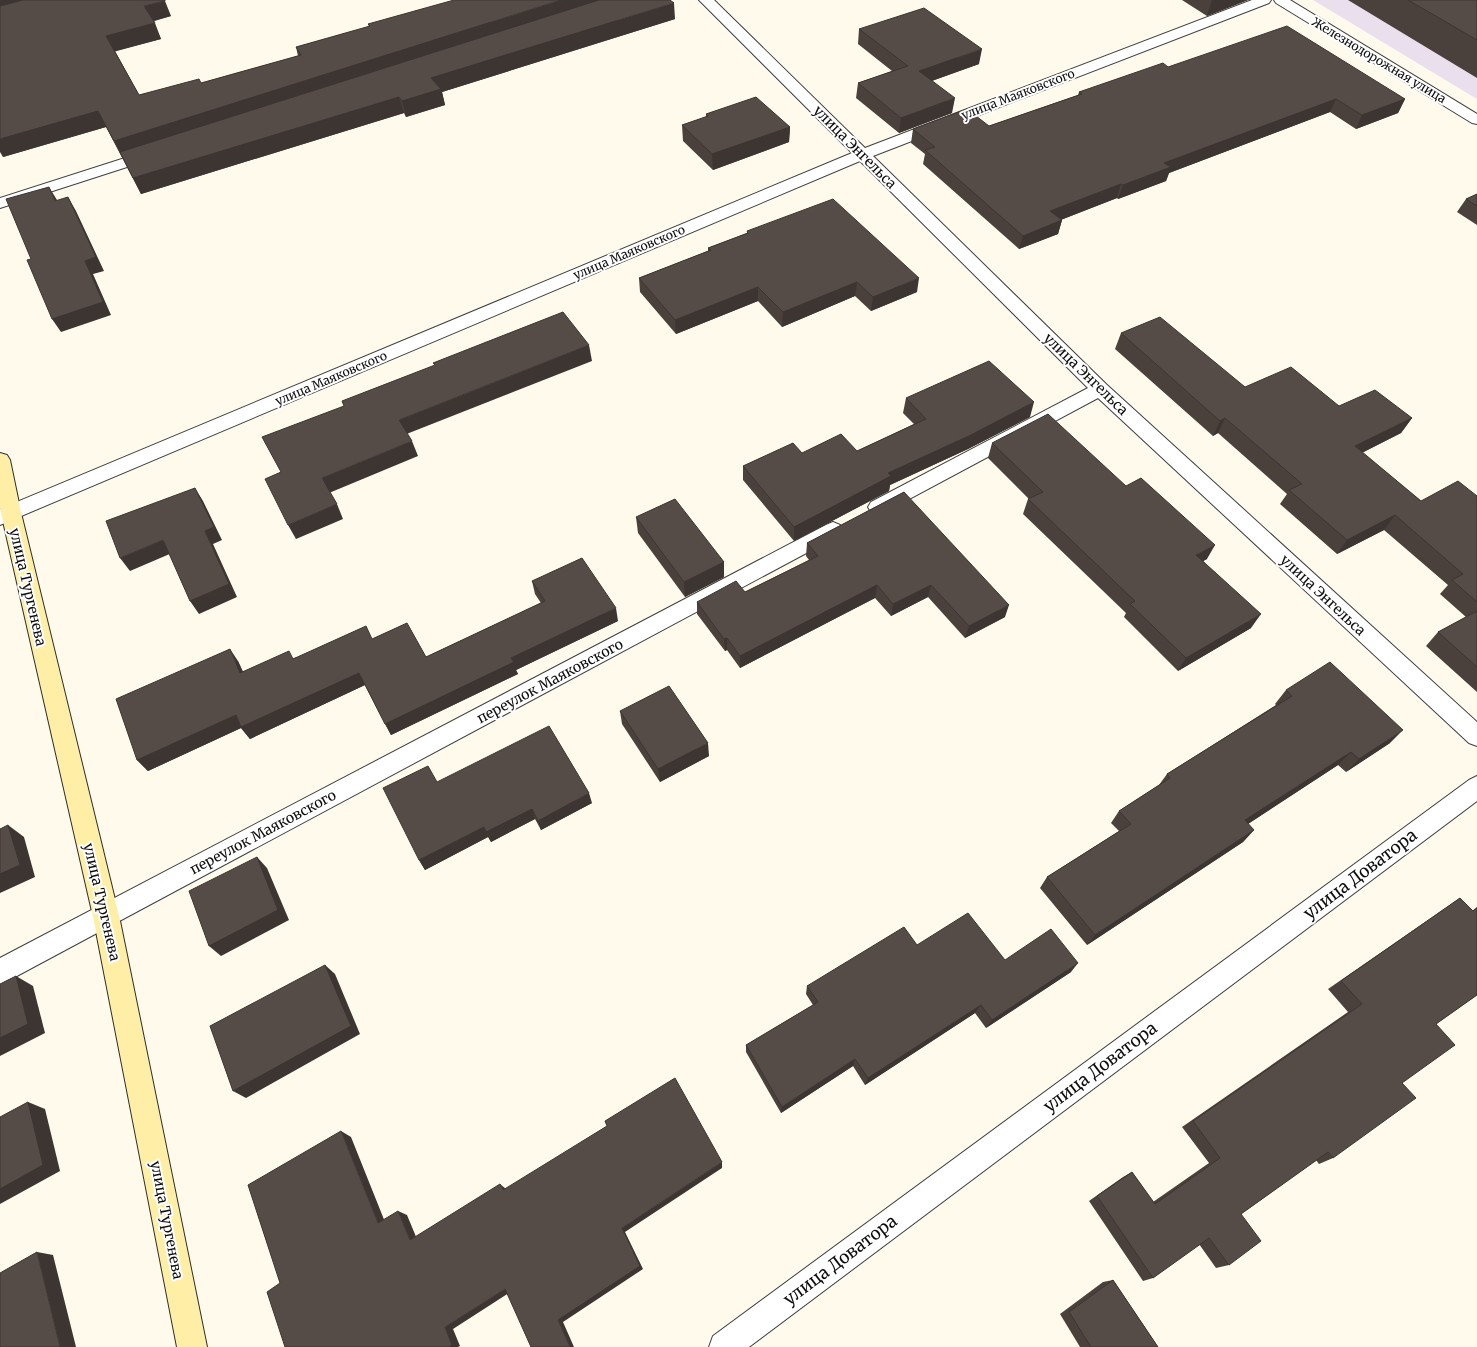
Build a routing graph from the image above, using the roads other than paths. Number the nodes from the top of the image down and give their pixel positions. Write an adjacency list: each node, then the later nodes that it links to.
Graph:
1 (706, 0): 6 (street, улица Энгельса)
2 (1264, 0): 6 (street, улица Маяковского)
3 (1281, 0): 4 (street, Железнодорожная улица)
4 (1477, 120)
5 (167, 149): 7 (street)
6 (863, 154): 8 (street, улица Энгельса); 10 (street, улица Маяковского)
7 (0, 203)
8 (1100, 389): 11 (street, улица Энгельса); 13 (street, переулок Маяковского)
9 (0, 460): 10 (main road, улица Тургенева)
10 (5, 515): 13 (main road, улица Тургенева)
11 (1477, 736)
12 (1477, 787): 16 (street, улица Доватора)
13 (106, 916): 14 (street, переулок Маяковского); 15 (main road, улица Тургенева)
14 (0, 972)
15 (192, 1347)
16 (724, 1347)

